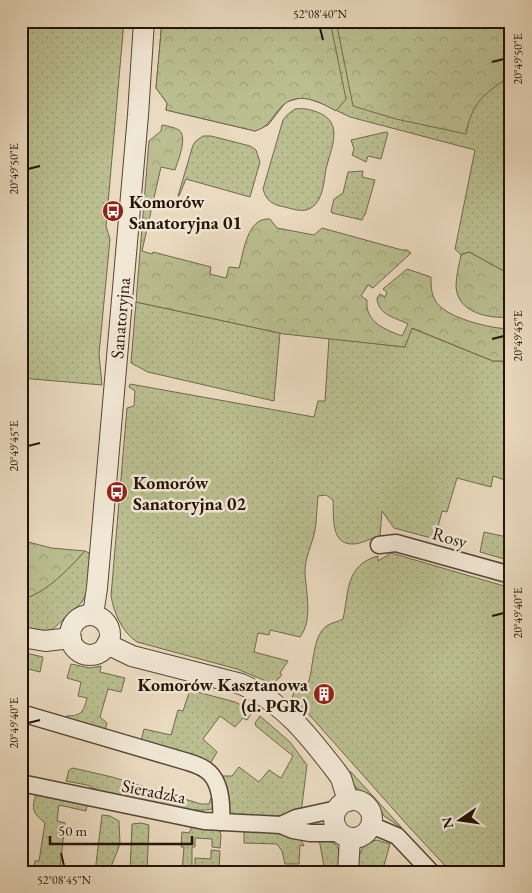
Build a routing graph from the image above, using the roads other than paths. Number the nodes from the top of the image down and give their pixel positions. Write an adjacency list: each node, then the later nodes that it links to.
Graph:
1 (144, 21): 4 (street, Sanatoryjna)
2 (379, 545): 3 (street, Rosy)
3 (511, 575)
4 (93, 615): 6 (street); 7 (street)
5 (21, 637): 6 (street)
6 (70, 638): 7 (street)
7 (107, 644): 10 (street)
8 (21, 713): 11 (street)
9 (21, 783): 11 (street, Sieradzka)
10 (342, 805): 12 (street, Sieradzka); 13 (street); 14 (street)
11 (221, 822): 12 (street, Sieradzka)
12 (281, 825): 14 (street, Sieradzka)
13 (371, 825): 14 (street); 16 (street)
14 (345, 836): 15 (street)
15 (348, 872)
16 (431, 872)

